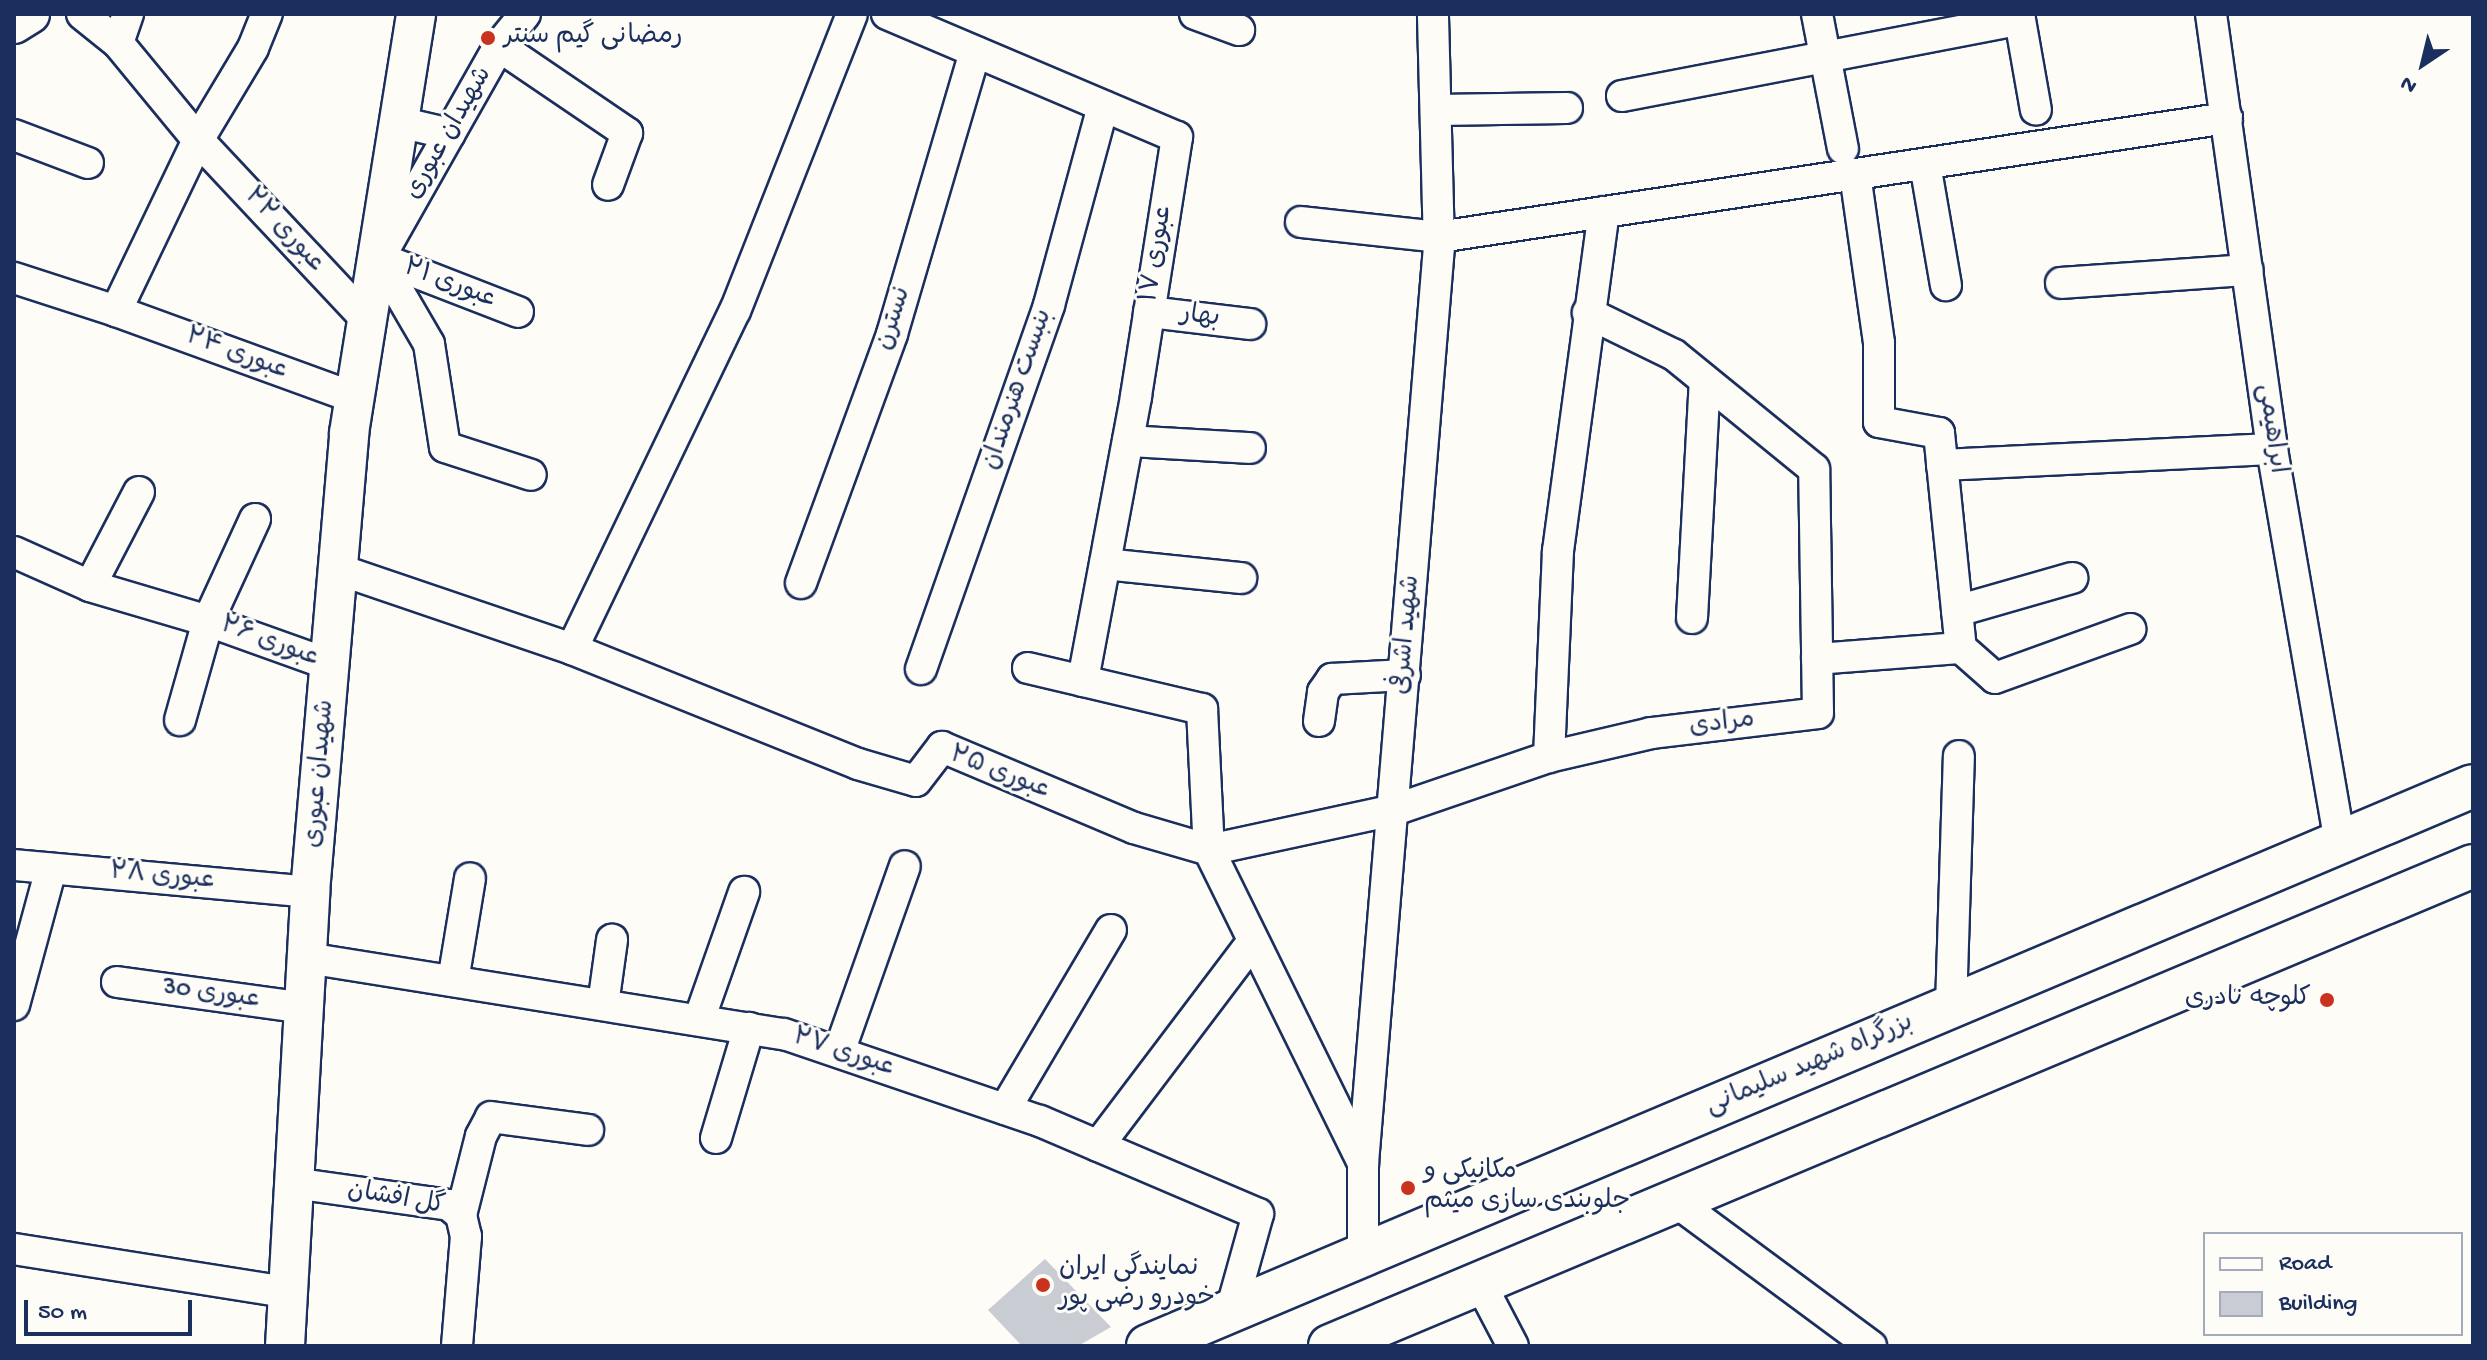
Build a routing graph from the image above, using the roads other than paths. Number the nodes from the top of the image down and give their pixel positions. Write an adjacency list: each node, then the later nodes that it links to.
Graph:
1 (30, 14): 14 (main road)
2 (82, 14): 16 (street, عبوری ۲۲)
3 (128, 14): 16 (street)
4 (267, 14): 29 (street)
5 (416, 14): 26 (main road, شهیدان عبوری)
6 (525, 14): 17 (street, شهیدان عبوری)
7 (852, 14): 69 (street)
8 (887, 14): 18 (street, عبوری ۱۷)
9 (1195, 14): 15 (street)
10 (1433, 14): 23 (street, شهید اشرفی)
11 (1817, 14): 19 (street)
12 (2211, 14): 25 (street, ابراهیمی)
13 (2019, 16): 19 (street); 24 (street)
14 (14, 24)
15 (1239, 30)
16 (118, 43): 29 (street, عبوری ۲۲)
17 (499, 46): 27 (street, شهیدان عبوری); 33 (street)
18 (975, 52): 21 (street, عبوری ۱۷); 62 (street, نسترن)
19 (1825, 59): 20 (street); 30 (street)
20 (1622, 96)
21 (1103, 106): 44 (street, عبوری ۱۷); 73 (street, بنبست هنرمندان)
22 (1567, 108): 23 (street)
23 (1436, 110): 36 (street, شهید اشرفی)
24 (2036, 110)
25 (2227, 118): 32 (street); 38 (street, ابراهیمی)
26 (399, 122): 27 (street); 37 (main road, شهیدان عبوری)
27 (450, 134): 37 (street, شهیدان عبوری)
28 (14, 135): 31 (street)
29 (198, 140): 42 (street); 46 (street, عبوری ۲۲)
30 (1849, 162): 32 (street); 34 (street); 53 (street)
31 (88, 163)
32 (1925, 164): 41 (street)
33 (608, 185)
34 (1604, 212): 36 (street); 45 (street)
35 (1301, 222): 36 (street)
36 (1439, 237): 74 (street, شهید اشرفی)
37 (379, 258): 43 (street, عبوری ۲۱); 46 (main road, شهیدان عبوری); 54 (street)
38 (2248, 270): 40 (street); 52 (street, ابراهیمی)
39 (14, 278): 42 (street, عبوری ۲۴)
40 (2061, 283)
41 (1946, 285)
42 (116, 311): 49 (street, عبوری ۲۴)
43 (518, 312)
44 (1149, 312): 47 (street, بهار); 50 (street, عبوری ۱۷)
45 (1588, 313): 48 (street); 79 (street)
46 (368, 321): 49 (main road, شهیدان عبوری)
47 (1250, 324)
48 (1705, 381): 65 (street); 70 (street, مرادی)
49 (355, 398): 59 (main road, شهیدان عبوری)
50 (1128, 441): 51 (street); 58 (street, عبوری ۱۷)
51 (1250, 448)
52 (2272, 449): 53 (street); 82 (street, ابراهیمی)
53 (1942, 465): 64 (street)
54 (531, 475)
55 (139, 492): 63 (street)
56 (255, 519): 66 (street)
57 (14, 552): 63 (street, عبوری ۲۶)
58 (1105, 564): 60 (street); 75 (street, عبوری ۱۷)
59 (340, 570): 69 (street, عبوری ۲۵); 71 (main road, شهیدان عبوری)
60 (1241, 578)
61 (2072, 578): 64 (street)
62 (801, 583)
63 (90, 586): 66 (street, عبوری ۲۶)
64 (1957, 611): 68 (street)
65 (1692, 618)
66 (208, 621): 71 (street, عبوری ۲۶); 76 (street, عبوری ۲۶)
67 (2130, 629): 68 (street)
68 (1961, 648): 70 (street)
69 (572, 649): 83 (street, عبوری ۲۵)
70 (1817, 659): 79 (street, مرادی)
71 (331, 665): 89 (main road, شهیدان عبوری)
72 (1028, 668): 75 (street)
73 (921, 669)
74 (1405, 675): 77 (street); 81 (street, شهید اشرفی)
75 (1083, 681): 83 (street)
76 (180, 720)
77 (1319, 721)
78 (1959, 756): 99 (street)
79 (1549, 757): 81 (street, مرادی)
80 (2473, 786): 82 (highway, بزرگراه شهید سلیمانی)
81 (1394, 810): 83 (street, مرادی); 108 (street, شهید اشرفی)
82 (2340, 842): 99 (highway, بزرگراه شهید سلیمانی)
83 (1209, 850): 93 (street)
84 (14, 865): 87 (street, عبوری ۲۸)
85 (905, 866): 103 (street)
86 (2473, 866): 110 (highway)
87 (51, 869): 89 (street, عبوری ۲۸); 97 (street)
88 (470, 878): 95 (street)
89 (310, 892): 94 (main road, شهیدان عبوری)
90 (744, 892): 101 (street)
91 (1111, 930): 104 (street)
92 (612, 940): 98 (street)
93 (1253, 941): 107 (street); 108 (street)
94 (307, 958): 95 (street, عبوری ۲۷); 100 (main road, شهیدان عبوری)
95 (453, 981): 98 (street, عبوری ۲۷)
96 (117, 982): 100 (street, عبوری 30)
97 (14, 1005)
98 (603, 1005): 101 (street, عبوری ۲۷)
99 (1951, 1007): 113 (highway, بزرگراه شهید سلیمانی)
100 (304, 1008): 109 (main road, شهیدان عبوری)
101 (699, 1020): 102 (street, عبوری ۲۷)
102 (749, 1028): 103 (street, عبوری ۲۷); 106 (street)
103 (839, 1052): 104 (street, عبوری ۲۷)
104 (1005, 1109): 107 (street, عبوری ۲۷)
105 (588, 1130): 111 (street)
106 (716, 1138)
107 (1098, 1146): 116 (street, عبوری ۲۷)
108 (1363, 1163): 113 (street, شهید اشرفی)
109 (293, 1183): 111 (street, گل افشان); 115 (main road, شهیدان عبوری)
110 (1675, 1201): 114 (highway); 123 (street)
111 (461, 1215): 119 (street, گل افشان)
112 (14, 1249): 115 (street)
113 (1363, 1255): 116 (highway, بزرگراه شهید سلیمانی)
114 (1480, 1283): 121 (highway); 122 (street)
115 (286, 1292): 117 (main road, شهیدان عبوری); 118 (main road, شهیدان عبوری)
116 (1231, 1311): 120 (highway, بزرگراه شهید سلیمانی)
117 (270, 1346)
118 (285, 1346)
119 (457, 1346)
120 (1148, 1346)
121 (1330, 1346)
122 (1513, 1346)
123 (1871, 1346)

